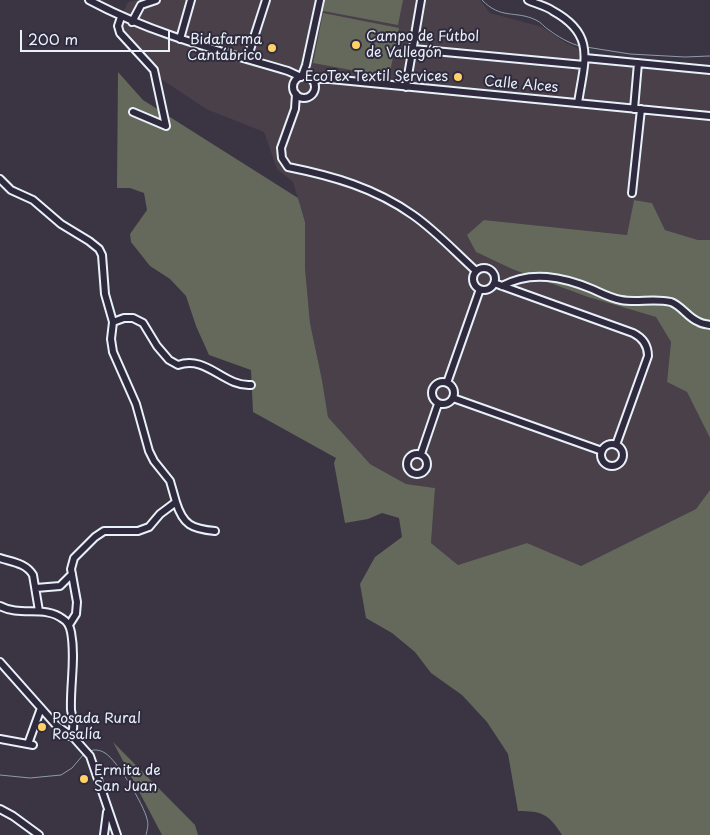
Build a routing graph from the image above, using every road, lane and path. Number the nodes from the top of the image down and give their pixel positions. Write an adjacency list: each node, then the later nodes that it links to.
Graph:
1 (88, 0): 8 (street, Calle Alces)
2 (156, 0): 9 (street)
3 (191, 0): 10 (street)
4 (266, 0): 13 (street)
5 (320, 0): 17 (street)
6 (421, 0): 11 (street)
7 (528, 0): 12 (street)
8 (121, 17): 9 (street, Calle Alces); 27 (street)
9 (132, 22): 10 (street, Calle Alces)
10 (180, 39): 13 (street, Calle Alces)
11 (413, 48): 12 (street); 21 (street)
12 (584, 58): 14 (street); 24 (street)
13 (247, 59): 16 (street, Calle Alces)
14 (638, 63): 15 (street); 26 (street)
15 (710, 70)
16 (288, 71): 17 (street, Calle Alces); 19 (street)
17 (305, 77): 18 (street, Calle Alces); 19 (street); 20 (street)
18 (330, 79): 20 (street); 21 (street, Calle Alces)
19 (294, 82): 22 (street)
20 (314, 87): 23 (street)
21 (406, 87): 24 (street, Calle Alces)
22 (296, 94): 23 (street); 25 (street)
23 (303, 98): 25 (street)
24 (578, 103): 26 (street, Calle Alces)
25 (295, 109): 31 (street)
26 (638, 109): 28 (street, Calle Alces); 30 (street)
27 (133, 112)
28 (710, 116)
29 (0, 180): 35 (street)
30 (632, 193)
31 (476, 271): 32 (street); 34 (street)
32 (494, 283): 33 (street); 34 (street)
33 (502, 286): 36 (street); 41 (street)
34 (480, 289): 37 (street)
35 (112, 322): 38 (street); 44 (street)
36 (710, 325)
37 (447, 383): 39 (street); 40 (street)
38 (251, 385)
39 (453, 398): 40 (street); 42 (street)
40 (438, 404): 43 (street)
41 (616, 445): 42 (street); 42 (street)
42 (602, 451)
43 (421, 454)
44 (176, 502): 45 (street); 47 (street)
45 (215, 531)
46 (0, 558): 48 (street)
47 (72, 574): 48 (street); 51 (street)
48 (36, 588): 50 (street)
49 (0, 606): 50 (street)
50 (39, 611): 51 (street)
51 (69, 625): 54 (street)
52 (0, 662): 53 (street)
53 (41, 708): 54 (street); 55 (street)
54 (70, 736): 57 (street)
55 (0, 739)
56 (0, 809): 58 (street)
57 (108, 809): 59 (street); 60 (street)
58 (39, 835)
59 (104, 835)
60 (116, 835)

